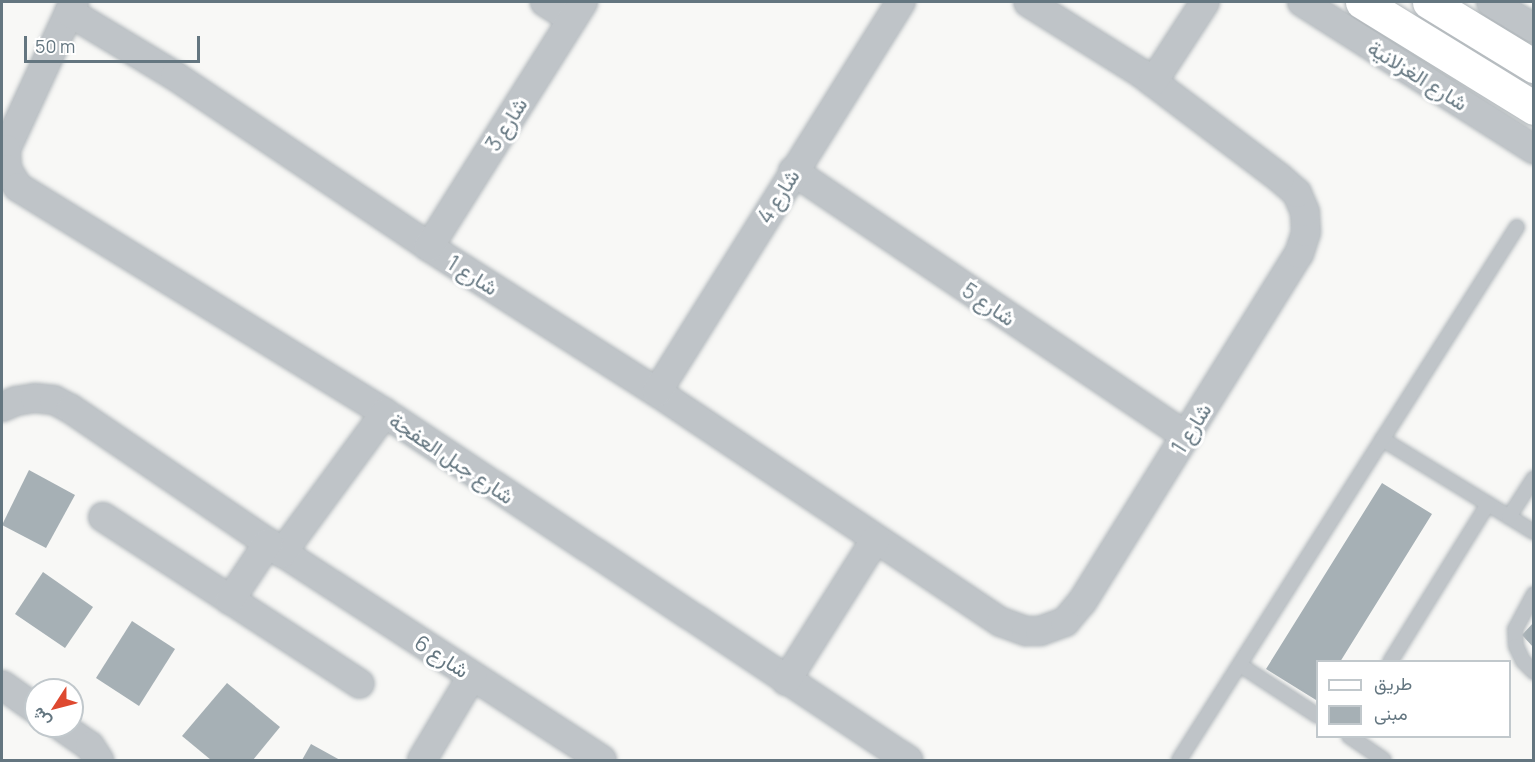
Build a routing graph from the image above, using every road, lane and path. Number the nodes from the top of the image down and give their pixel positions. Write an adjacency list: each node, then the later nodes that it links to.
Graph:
1 (545, 2): 10 (street)
2 (901, 2): 17 (street, شارع 4)
3 (1028, 2): 13 (street, شارع 1)
4 (1302, 2): 15 (street, شارع الغزلانية)
5 (1362, 2): 14 (main road)
6 (1429, 2): 12 (main road)
7 (1491, 2): 11 (street)
8 (1207, 3): 13 (street)
9 (72, 7): 16 (street, شارع 1); 19 (street, شارع 1)
10 (578, 10): 19 (street, شارع 3)
11 (1533, 28)
12 (1533, 66)
13 (1153, 82): 23 (street, شارع 1)
14 (1533, 108)
15 (1533, 149)
16 (4, 159): 22 (street, شارع جبل العفجة)
17 (793, 171): 20 (street, شارع 4); 23 (street, شارع 5)
18 (1517, 227): 24 (lane)
19 (429, 248): 20 (street, شارع 1)
20 (657, 392): 30 (street, شارع 1)
21 (2, 407): 31 (street, شارع 6)
22 (385, 413): 31 (street); 38 (street, شارع جبل العفجة)
23 (1186, 436): 30 (street, شارع 1)
24 (1383, 439): 26 (lane); 35 (lane)
25 (1533, 478): 28 (lane)
26 (1488, 504): 28 (lane); 34 (lane)
27 (103, 517): 33 (street)
28 (1509, 517): 29 (lane)
29 (1533, 532)
30 (875, 540): 38 (street)
31 (275, 548): 33 (street); 37 (street, شارع 6)
32 (1533, 594): 36 (lane)
33 (230, 600): 39 (street)
34 (1391, 660)
35 (1240, 665): 42 (lane); 51 (lane)
36 (1533, 672)
37 (472, 676): 45 (street, شارع 6); 48 (street)
38 (786, 681): 50 (street, شارع جبل العفجة)
39 (360, 684)
40 (2, 685): 41 (street)
41 (24, 701)
42 (1316, 715)
43 (78, 738): 47 (street)
44 (1351, 738): 46 (lane)
45 (563, 750): 49 (street, شارع 6)
46 (1378, 759)
47 (99, 760)
48 (422, 760)
49 (602, 760)
50 (908, 760)
51 (1179, 760)

